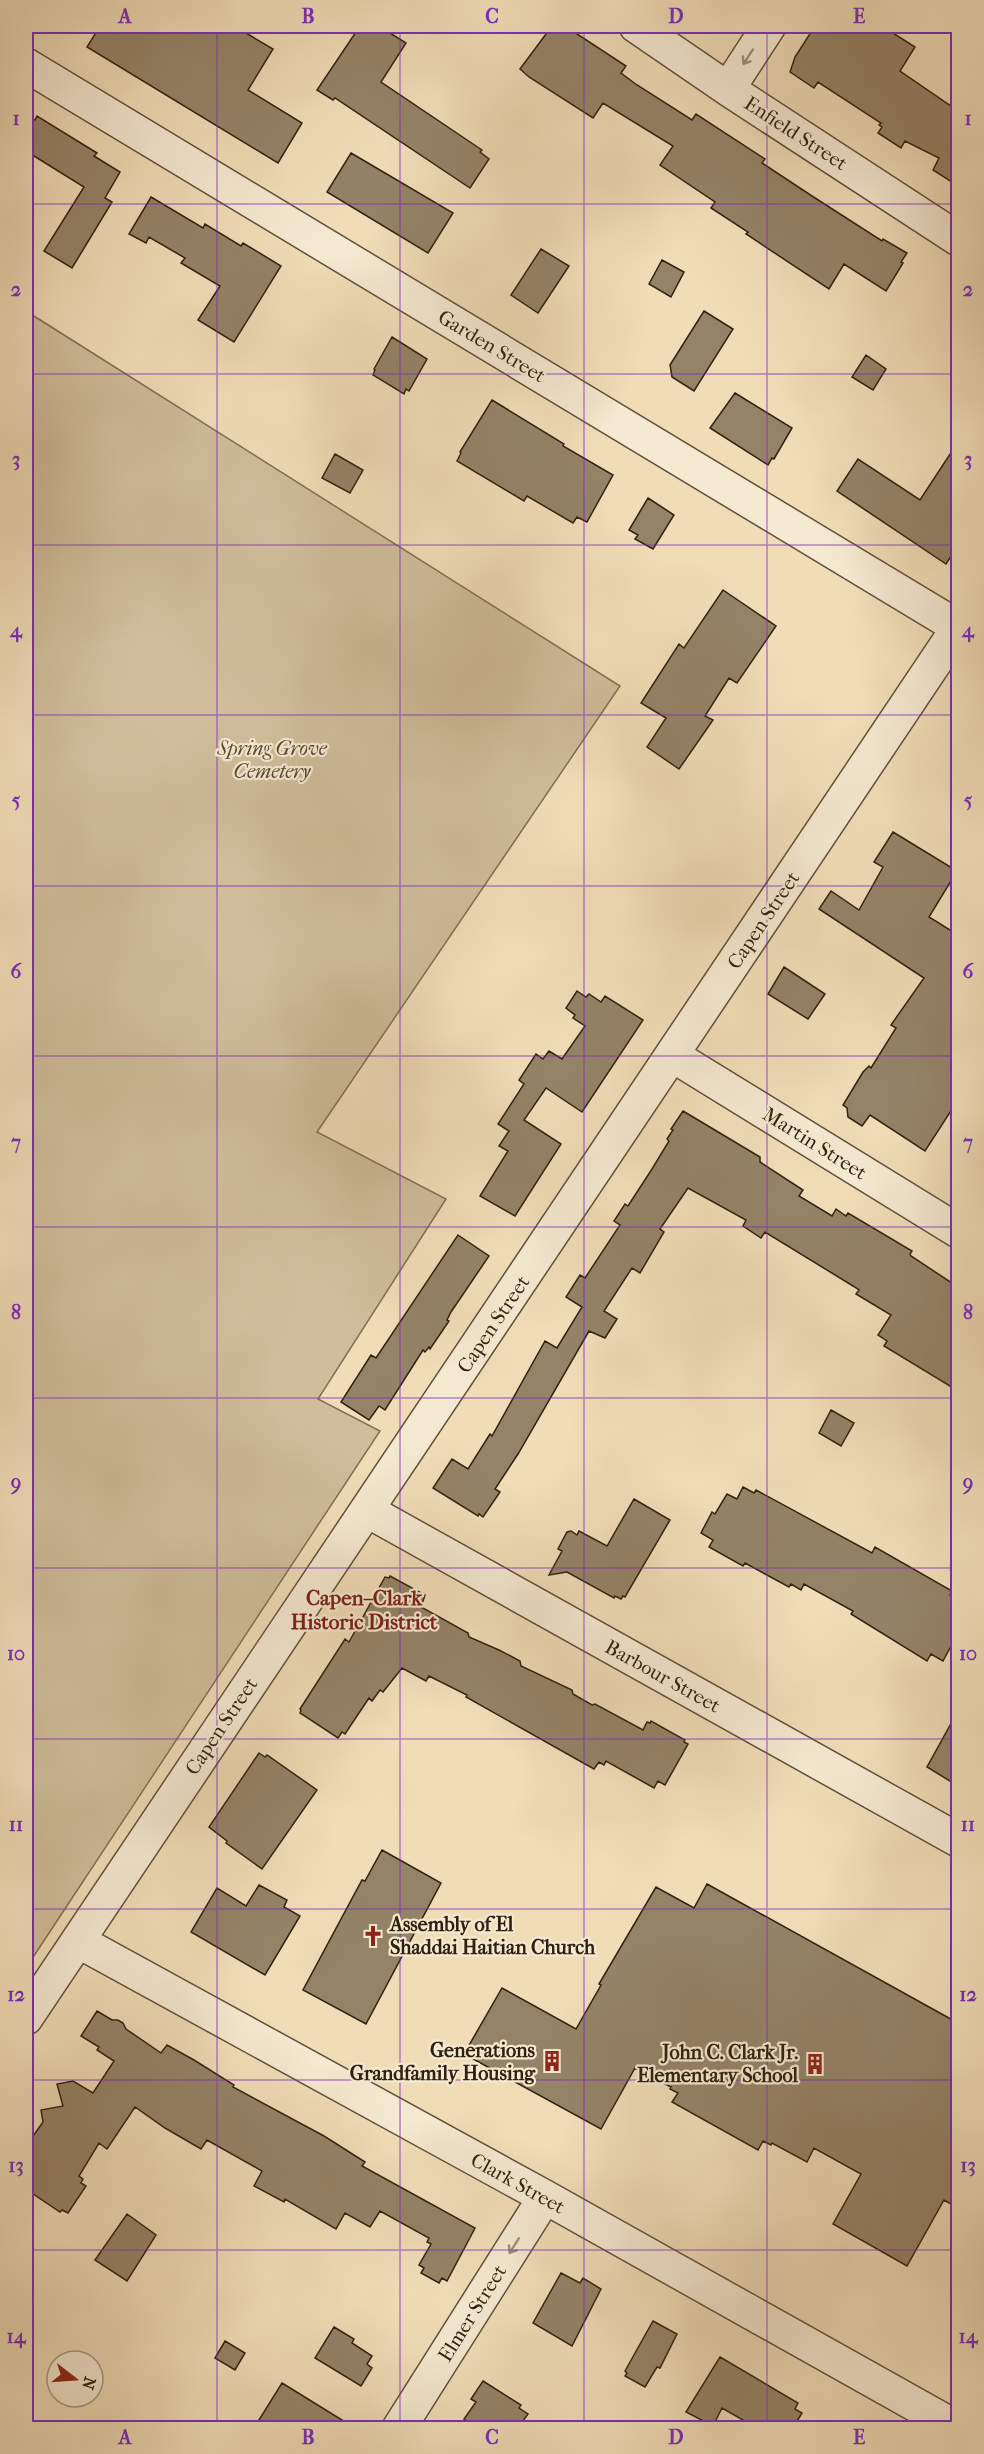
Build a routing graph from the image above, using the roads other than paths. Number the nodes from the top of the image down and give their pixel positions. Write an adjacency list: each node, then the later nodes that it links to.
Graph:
1 (636, 26): 4 (street, Enfield Street)
2 (769, 26): 4 (street, one-way to 4)
3 (26, 65): 6 (street, Garden Street)
4 (728, 88): 5 (street, Enfield Street)
5 (958, 239)
6 (958, 627): 7 (street, Capen Street)
7 (672, 1055): 8 (street, Martin Street); 9 (street, Capen Street)
8 (958, 1231)
9 (368, 1510): 10 (street, Barbour Street); 11 (street, Capen Street)
10 (958, 1840)
11 (78, 1941): 12 (street, Capen Street); 13 (street, Clark Street)
12 (26, 2018)
13 (545, 2197): 14 (street, Elmer Street, one-way to 14); 15 (street, Clark Street)
14 (399, 2428)
15 (957, 2428)

